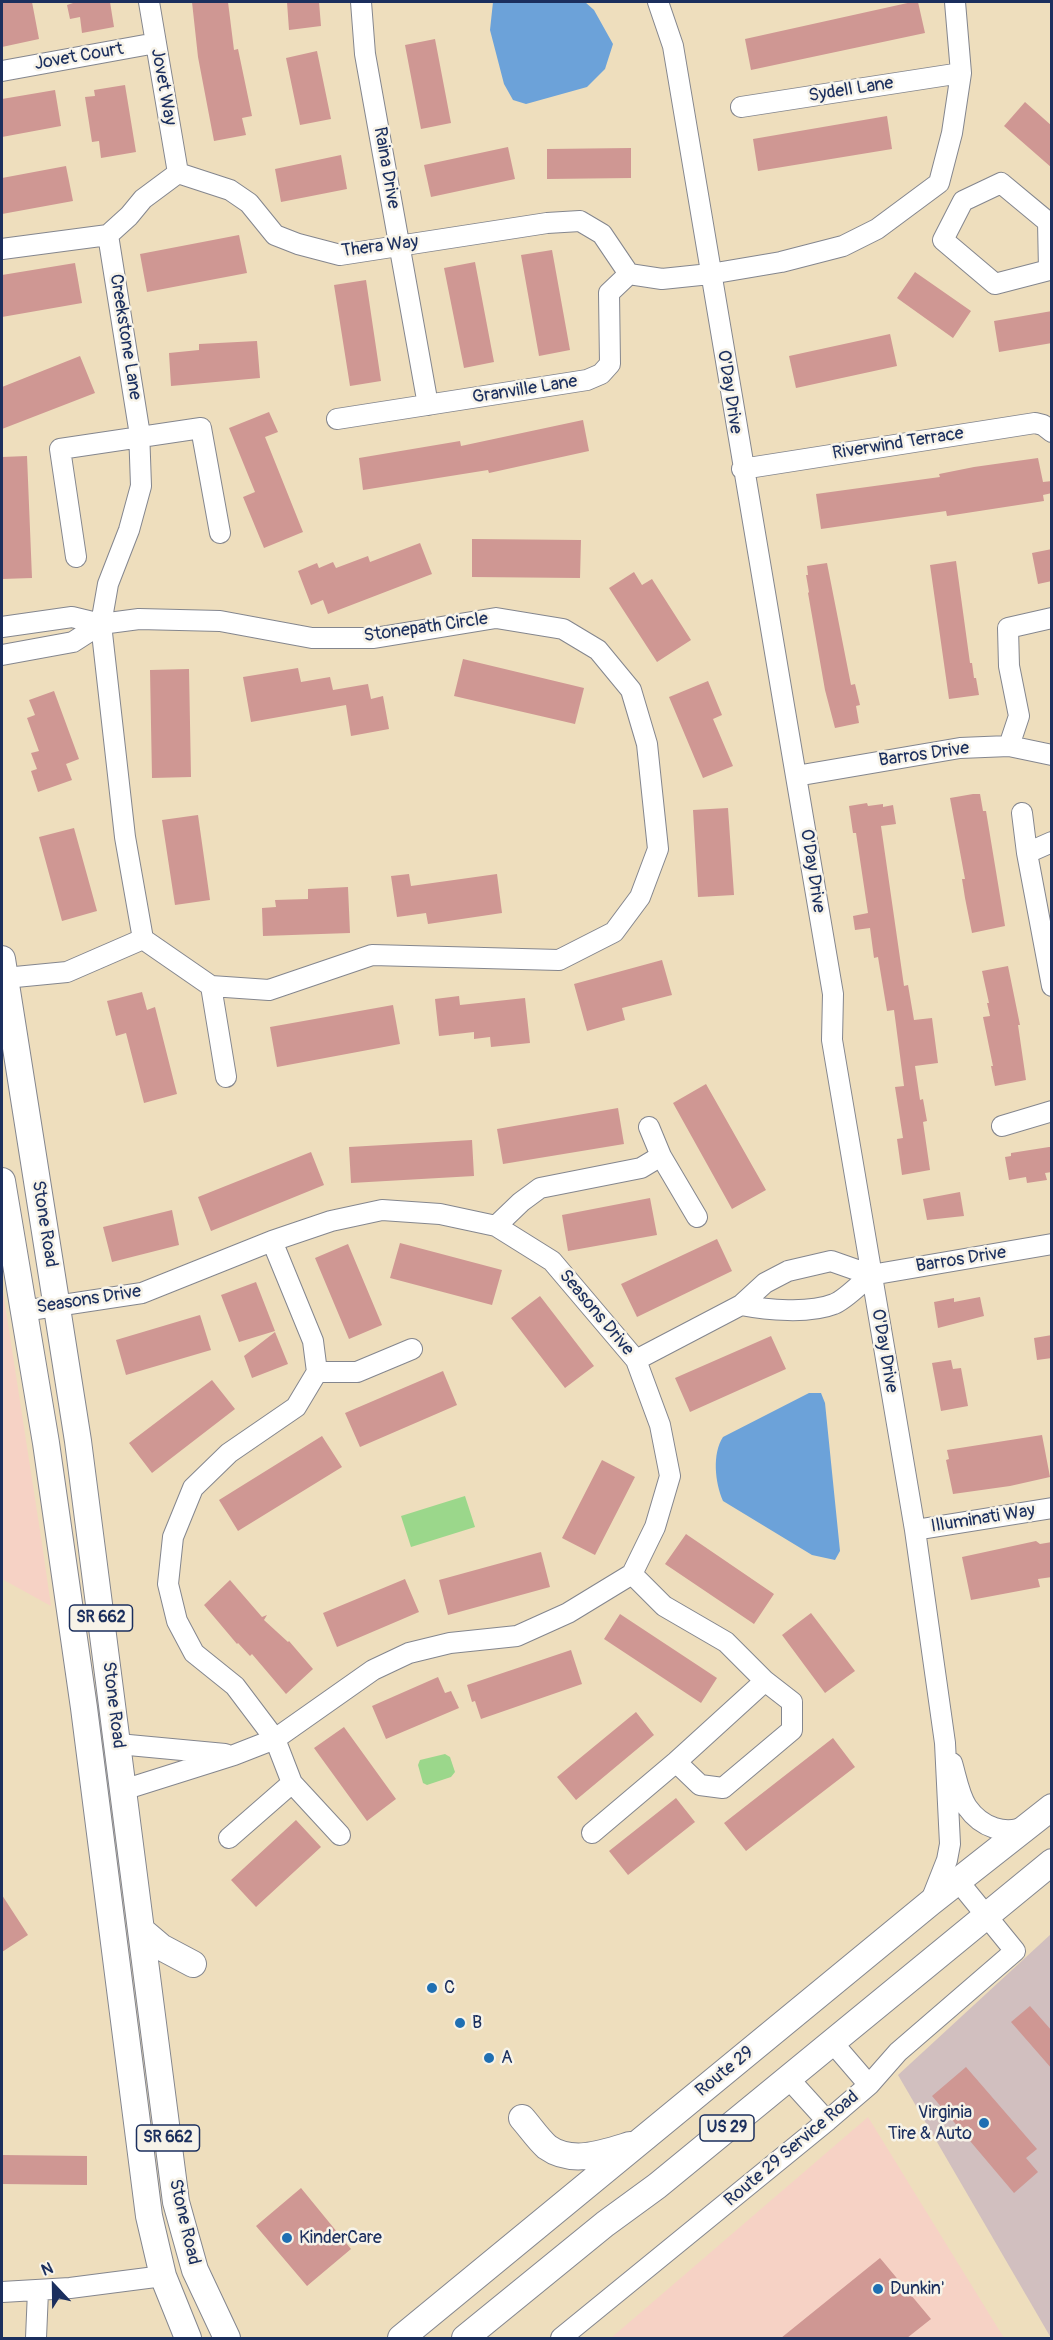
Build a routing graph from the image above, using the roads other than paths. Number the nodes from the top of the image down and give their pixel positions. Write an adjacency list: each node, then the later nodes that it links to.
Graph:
1 (149, 2): 5 (street, Jovet Way)
2 (361, 2): 13 (street, Raina Drive)
3 (658, 2): 16 (street, O'Day Drive)
4 (955, 2): 7 (street)
5 (156, 43): 6 (street, Jovet Court); 9 (street, Jovet Way)
6 (2, 71)
7 (961, 73): 8 (street, Sydell Lane); 10 (street)
8 (741, 107)
9 (178, 172): 12 (street); 13 (street, Thera Way)
10 (939, 183): 11 (street); 16 (street)
11 (963, 201): 11 (street)
12 (108, 235): 14 (street); 20 (street, Creekstone Lane)
13 (400, 246): 15 (street, Thera Way); 17 (street, Raina Drive)
14 (2, 249)
15 (629, 274): 16 (street); 17 (street, Granville Lane)
16 (710, 274): 21 (street, O'Day Drive)
17 (428, 405): 18 (street, Granville Lane)
18 (337, 419)
19 (1052, 432): 21 (street, Riverwind Terrace)
20 (139, 439): 22 (street); 23 (street); 25 (street, Creekstone Lane)
21 (742, 469): 30 (street, O'Day Drive)
22 (220, 533)
23 (76, 557)
24 (1052, 618): 28 (street)
25 (101, 624): 26 (street, Stonepath Circle); 27 (street, Stonepath Circle); 34 (street); 36 (street, Stonepath Circle)
26 (2, 627)
27 (2, 655)
28 (1009, 746): 29 (street, Barros Drive); 30 (street, Barros Drive)
29 (1052, 755)
30 (796, 776): 48 (street, O'Day Drive)
31 (1022, 813): 33 (street)
32 (1052, 842): 33 (street)
33 (1027, 853): 37 (street)
34 (143, 939): 35 (street); 36 (street)
35 (3, 968): 50 (main road, Stone Road / SR 662)
36 (211, 986): 38 (street)
37 (1052, 986)
38 (226, 1077)
39 (1052, 1111): 40 (street)
40 (1002, 1126)
41 (649, 1127): 42 (street)
42 (661, 1156): 44 (street); 45 (street)
43 (2, 1181): 51 (main road, Stone Road / SR 662)
44 (697, 1217)
45 (496, 1226): 46 (street, Seasons Drive); 53 (street, Seasons Drive)
46 (272, 1241): 50 (street, Seasons Drive); 54 (street)
47 (1052, 1244): 48 (street, Barros Drive)
48 (871, 1275): 49 (street); 49 (street); 56 (street, O'Day Drive)
49 (741, 1305): 53 (street)
50 (57, 1307): 51 (street, Seasons Drive); 61 (main road, Stone Road / SR 662)
51 (22, 1311): 83 (main road, Stone Road / SR 662)
52 (412, 1349): 54 (street)
53 (636, 1360): 57 (street, Seasons Drive)
54 (317, 1372): 59 (street)
55 (1052, 1508): 56 (street, Illuminati Way)
56 (915, 1530): 60 (street, O'Day Drive)
57 (632, 1574): 58 (street); 59 (street)
58 (765, 1682): 63 (street); 63 (street)
59 (275, 1738): 62 (street); 64 (street)
60 (945, 1743): 67 (street, O'Day Drive); 73 (street, O'Day Drive)
61 (118, 1744): 62 (street); 65 (main road, Stone Road / SR 662)
62 (234, 1755): 65 (street)
63 (676, 1762): 68 (street)
64 (292, 1782): 69 (street); 70 (street)
65 (123, 1790): 75 (main road, Stone Road / SR 662)
66 (1052, 1808): 67 (main road, Route 29 / US 29)
67 (1030, 1824): 72 (main road, Route 29 / US 29)
68 (592, 1833)
69 (340, 1834)
70 (229, 1839)
71 (1052, 1862): 74 (main road, US 29)
72 (958, 1881): 73 (main road, Route 29 / US 29); 74 (street)
73 (930, 1903): 82 (main road, Route 29 / US 29)
74 (986, 1916): 77 (main road, US 29); 79 (street, Route 29 Service Road)
75 (141, 1930): 76 (main road); 89 (main road, Stone Road / SR 662)
76 (193, 1964)
77 (832, 2042): 78 (main road, US 29); 79 (street)
78 (788, 2078): 81 (street); 86 (main road, US 29)
79 (869, 2085): 81 (street, Route 29 Service Road)
80 (522, 2118): 82 (main road)
81 (826, 2121): 93 (street, Route 29 Service Road)
82 (639, 2143): 90 (main road, Route 29 / US 29)
83 (163, 2276): 84 (street); 88 (main road, Stone Road / SR 662)
84 (38, 2291): 85 (street); 87 (street)
85 (2, 2292)
86 (503, 2308): 91 (main road, US 29); 92 (main road)
87 (36, 2338)
88 (188, 2338)
89 (227, 2338)
90 (401, 2338)
91 (465, 2338)
92 (486, 2338)
93 (561, 2338)

